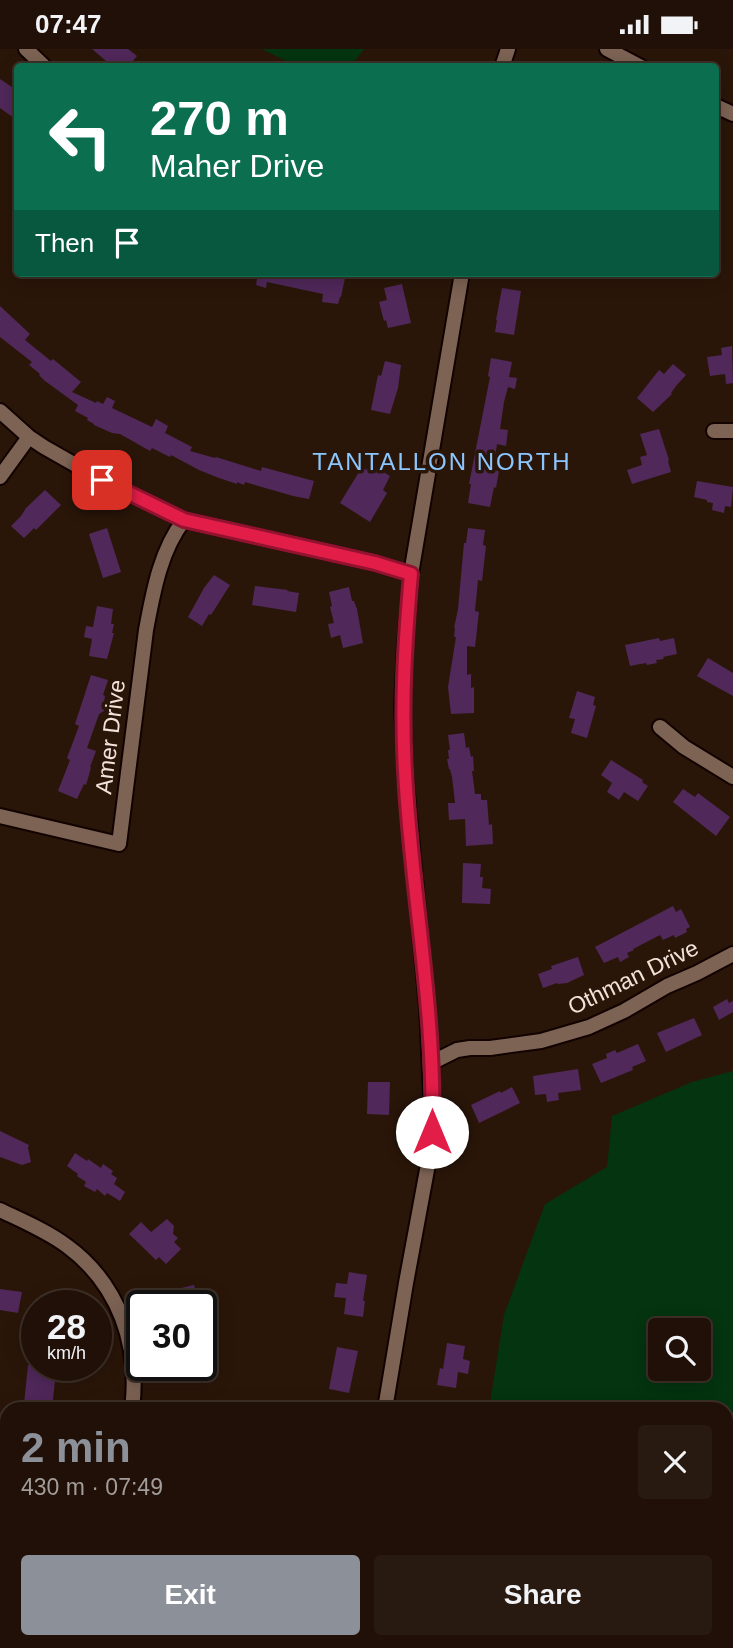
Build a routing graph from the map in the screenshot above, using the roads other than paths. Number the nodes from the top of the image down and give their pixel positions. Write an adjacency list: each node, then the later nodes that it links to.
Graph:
1 (26, 49): 3 (street)
2 (607, 49): 4 (street)
3 (41, 63)
4 (633, 63)
5 (461, 277): 12 (street)
6 (0, 411): 9 (street)
7 (714, 431): 8 (street)
8 (733, 431)
9 (29, 437): 10 (street); 11 (street)
10 (0, 477)
11 (184, 520): 12 (street); 15 (street, Amer Drive)
12 (411, 574): 17 (street)
13 (660, 727): 14 (street)
14 (733, 777)
15 (0, 816)
16 (733, 954): 17 (street, Othman Drive)
17 (430, 1063): 20 (street)
18 (0, 1210): 19 (street)
19 (132, 1402)
20 (387, 1402)

